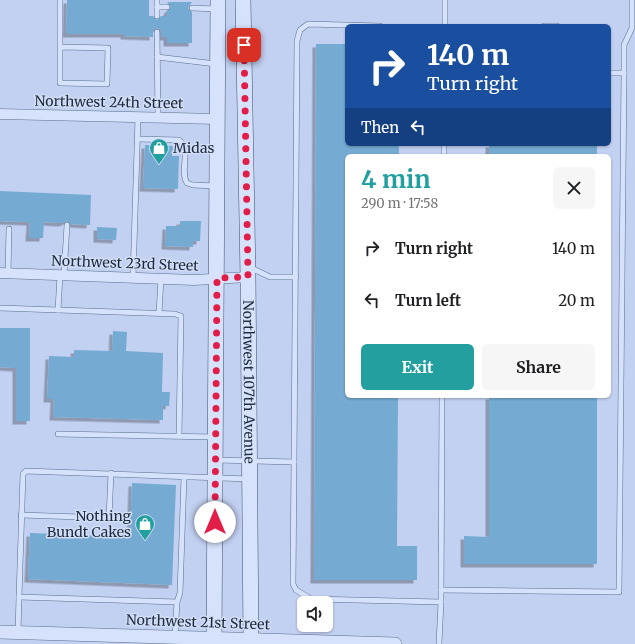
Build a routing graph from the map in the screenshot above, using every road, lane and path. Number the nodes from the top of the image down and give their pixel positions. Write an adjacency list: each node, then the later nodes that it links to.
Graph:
1 (60, 0): 14 (lane)
2 (157, 0): 7 (lane)
3 (243, 0): 27 (main road, Northwest 107th Avenue)
4 (445, 0): 11 (lane)
5 (632, 0): 18 (lane)
6 (218, 4): 9 (lane); 16 (main road)
7 (157, 7): 8 (lane); 10 (lane)
8 (167, 7)
9 (192, 8)
10 (157, 16)
11 (445, 24)
12 (345, 25): 30 (lane)
13 (157, 32): 15 (lane)
14 (61, 47): 14 (lane)
15 (157, 57): 16 (lane); 21 (lane)
16 (218, 64): 22 (main road)
17 (611, 73): 18 (lane)
18 (624, 73): 49 (lane)
19 (0, 114): 20 (street, Northwest 24th Street)
20 (138, 117): 21 (street, Northwest 24th Street); 23 (lane)
21 (158, 117): 22 (street, Northwest 24th Street)
22 (218, 119): 24 (main road)
23 (137, 138): 24 (lane); 31 (lane)
24 (217, 186): 32 (main road)
25 (67, 225): 29 (lane)
26 (9, 230): 28 (lane)
27 (248, 272): 30 (lane); 32 (street, Northwest 23rd Street); 42 (main road, Northwest 107th Avenue)
28 (4, 273): 29 (street, Northwest 23rd Street)
29 (62, 275): 31 (street, Northwest 23rd Street); 35 (lane)
30 (296, 277): 43 (lane)
31 (133, 278): 33 (street, Northwest 23rd Street)
32 (217, 278): 33 (street, Northwest 23rd Street); 40 (main road)
33 (161, 279): 36 (lane)
34 (0, 308): 35 (lane)
35 (58, 310): 36 (lane)
36 (159, 314): 39 (lane)
37 (442, 398): 49 (lane)
38 (58, 434): 39 (lane)
39 (179, 436): 40 (lane)
40 (215, 437): 41 (main road)
41 (215, 460): 42 (lane); 46 (main road)
42 (250, 461): 43 (lane); 47 (main road, Northwest 107th Avenue)
43 (294, 462): 52 (lane)
44 (111, 473): 45 (lane); 48 (lane); 48 (lane)
45 (184, 477): 46 (lane); 51 (lane)
46 (215, 478): 47 (lane); 57 (main road)
47 (250, 479): 58 (main road, Northwest 107th Avenue)
48 (21, 515): 50 (lane)
49 (441, 590): 52 (lane)
50 (19, 597): 51 (lane); 54 (lane)
51 (177, 602): 56 (lane)
52 (441, 602): 60 (lane)
53 (0, 632): 54 (street, Northwest 21st Street)
54 (18, 632): 55 (street, Northwest 21st Street)
55 (132, 640): 56 (street, Northwest 21st Street)
56 (178, 640): 57 (street, Northwest 21st Street)
57 (214, 641): 58 (street, Northwest 21st Street)
58 (251, 642): 59 (street, Northwest 21st Street)
59 (395, 644)
60 (439, 644)

